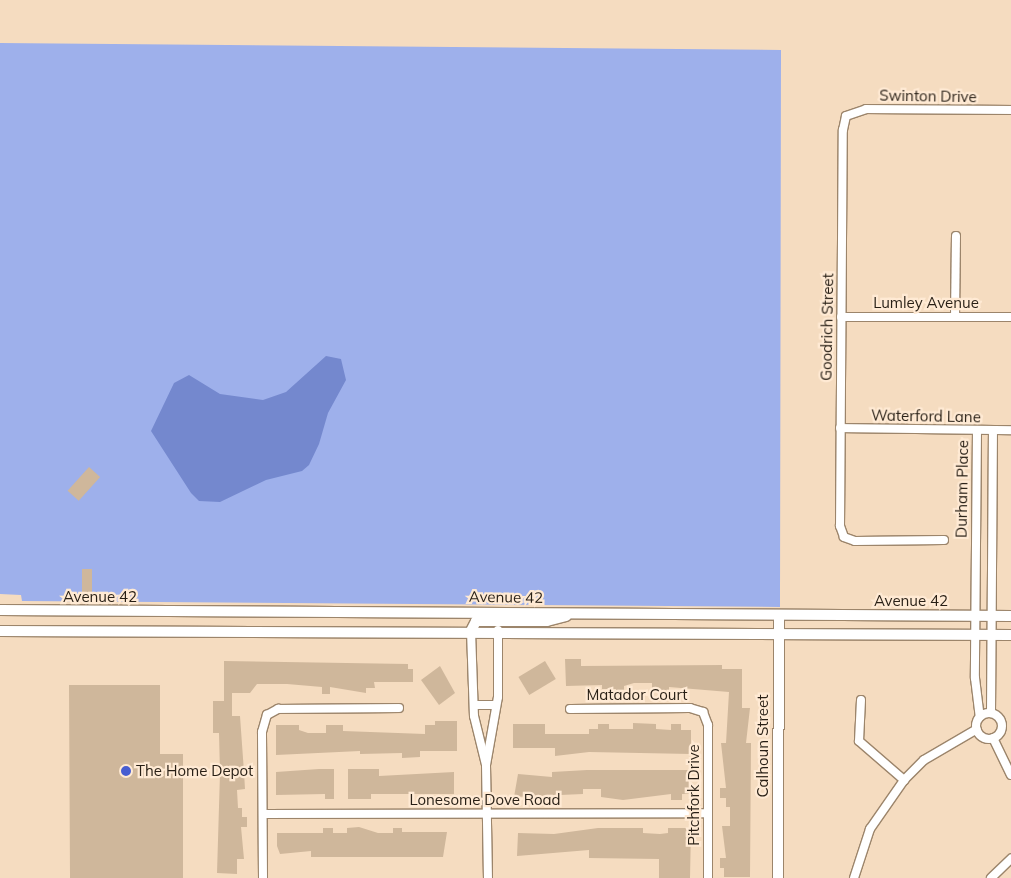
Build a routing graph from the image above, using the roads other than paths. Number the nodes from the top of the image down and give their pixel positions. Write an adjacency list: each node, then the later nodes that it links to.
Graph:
1 (1011, 110): 2 (street, Swinton Drive)
2 (846, 116): 4 (street, Goodrich Street)
3 (956, 236): 5 (street)
4 (841, 317): 5 (street, Lumley Avenue); 7 (street, Goodrich Street)
5 (955, 317): 6 (street, Lumley Avenue)
6 (1011, 317)
7 (840, 428): 8 (street, Waterford Lane); 11 (street, Goodrich Street)
8 (977, 430): 9 (street, Waterford Lane); 12 (street, Durham Place)
9 (993, 430): 10 (street, Waterford Lane); 13 (street, Durham Place)
10 (1011, 430)
11 (944, 540)
12 (975, 548): 13 (street, Durham Place); 17 (street, Durham Place)
13 (991, 548): 18 (street, Durham Place)
14 (0, 610): 15 (street, Avenue 42)
15 (576, 613): 16 (street, Avenue 42); 22 (street)
16 (779, 615): 17 (street, Avenue 42); 23 (street, Calhoun Street)
17 (975, 616): 18 (street, Avenue 42); 24 (street, Durham Place)
18 (990, 616): 19 (street, Avenue 42); 25 (street, Durham Place)
19 (1011, 616)
20 (498, 630): 22 (street); 23 (street); 30 (street)
21 (0, 631): 22 (street)
22 (472, 631): 31 (street)
23 (778, 633): 24 (street); 51 (street, Calhoun Street)
24 (975, 634): 25 (street); 28 (street, Durham Place)
25 (990, 634): 26 (street); 27 (street, Durham Place)
26 (1011, 635)
27 (990, 677): 28 (street); 35 (street, Durham Place)
28 (975, 678): 36 (street, Durham Place)
29 (861, 700): 43 (street)
30 (496, 704): 31 (street); 41 (street)
31 (474, 705): 41 (street)
32 (399, 708): 46 (street)
33 (570, 709): 34 (street, Matador Court)
34 (703, 712): 45 (street, Pitchfork Drive)
35 (991, 713): 36 (street); 38 (street)
36 (980, 717): 39 (street)
37 (1011, 720): 38 (street)
38 (1002, 722): 40 (street)
39 (977, 729): 40 (street); 43 (street)
40 (994, 738): 42 (street)
41 (486, 765): 44 (street)
42 (1011, 775)
43 (904, 780): 52 (street)
44 (488, 813): 45 (street, Lonesome Dove Road); 46 (street, Lonesome Dove Road); 49 (street)
45 (708, 813): 50 (street, Pitchfork Drive)
46 (263, 814): 48 (street)
47 (1011, 859): 53 (street)
48 (262, 878)
49 (488, 878)
50 (708, 878)
51 (778, 878)
52 (854, 878)
53 (991, 878)

